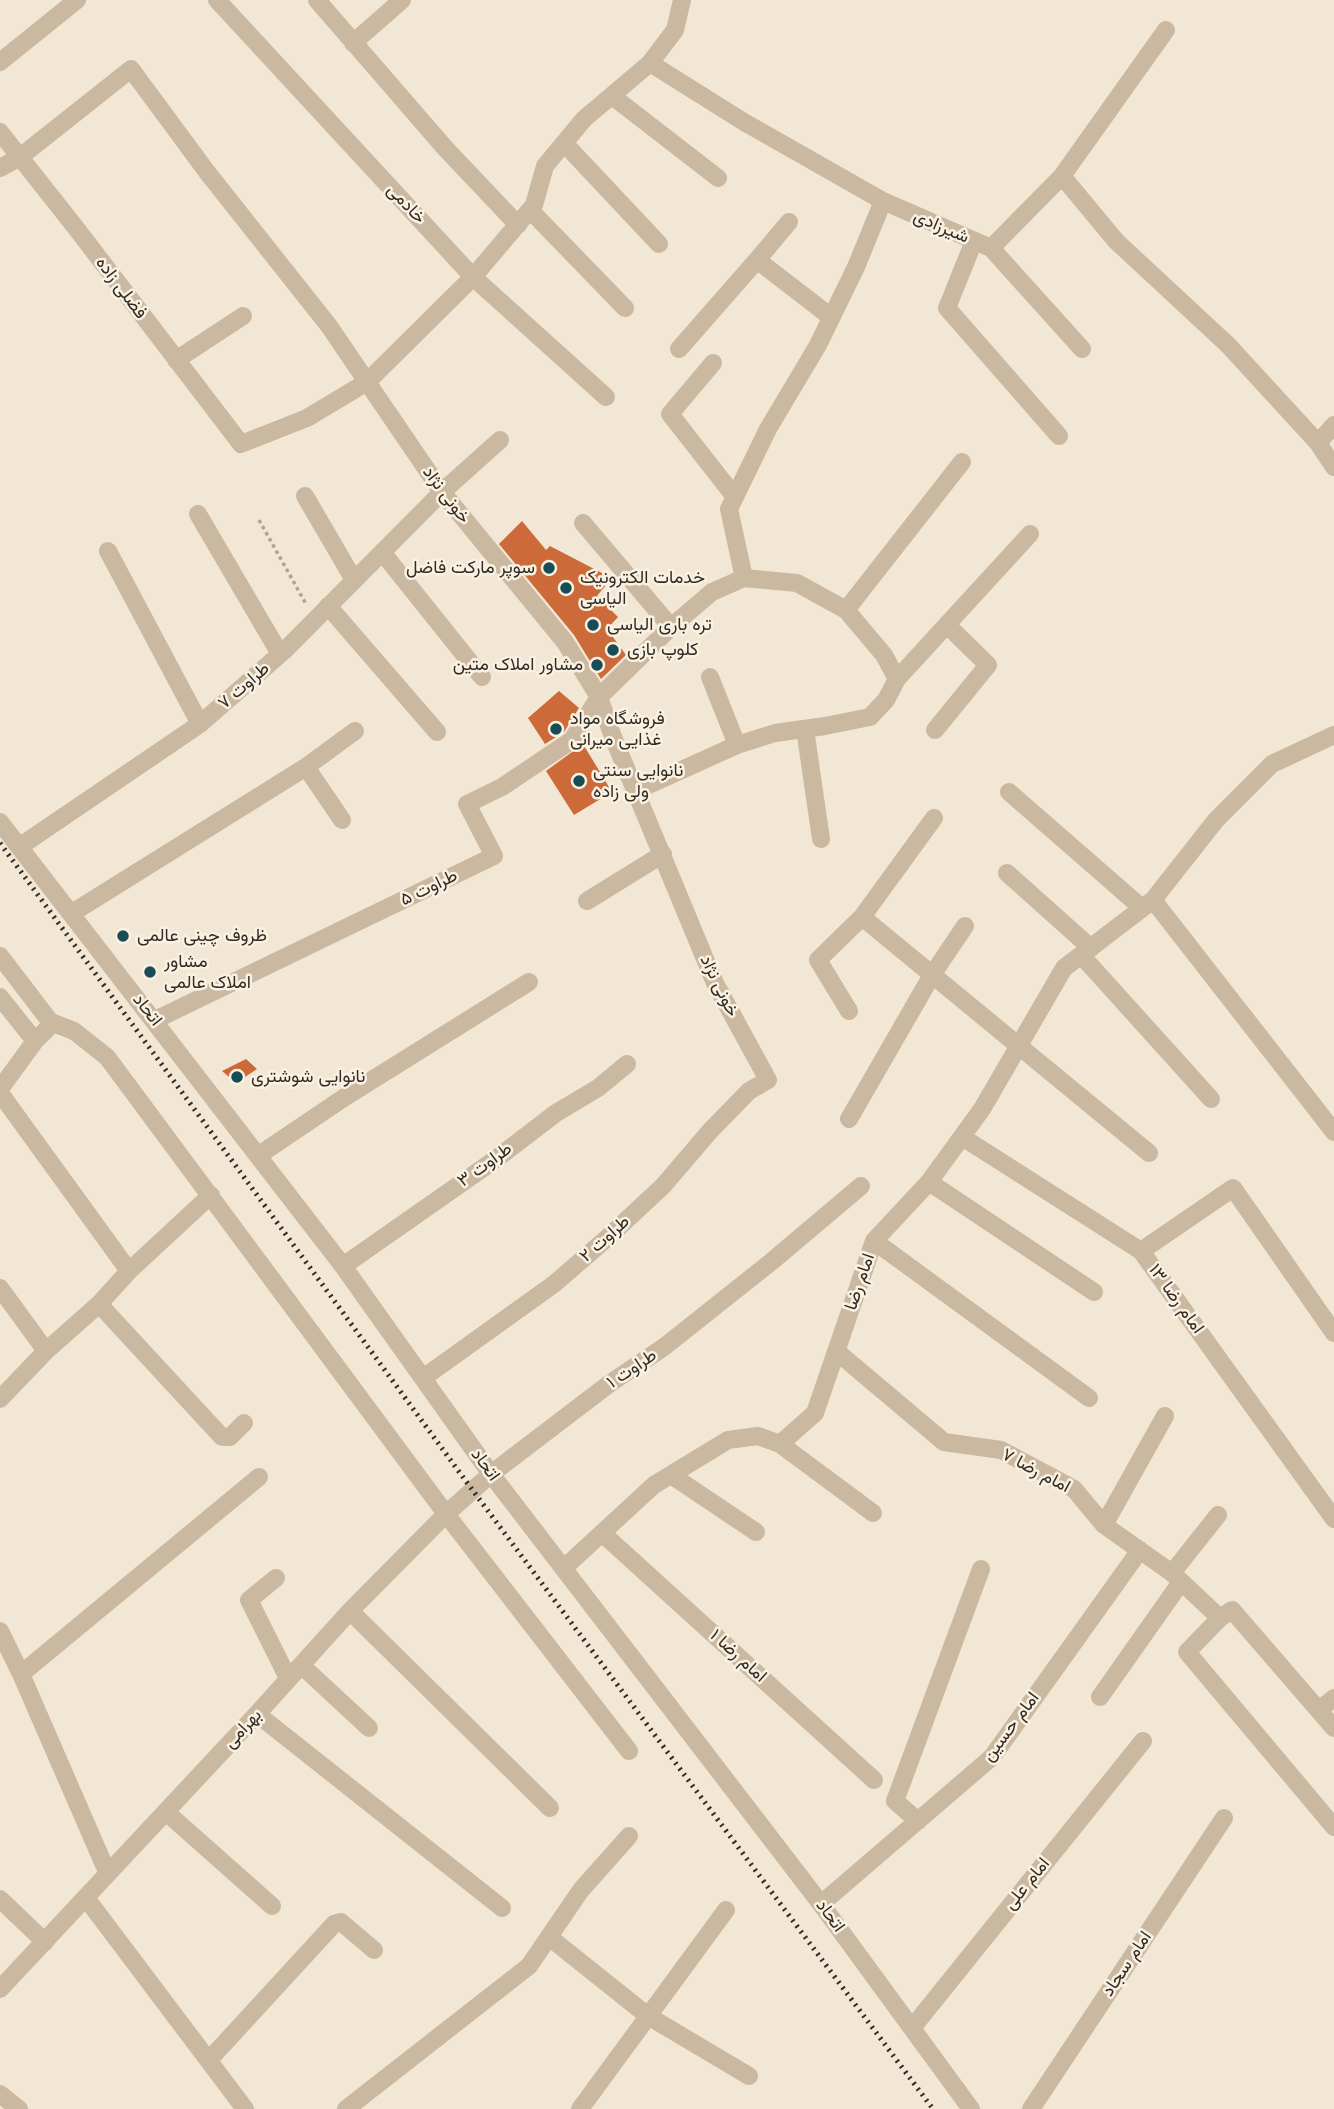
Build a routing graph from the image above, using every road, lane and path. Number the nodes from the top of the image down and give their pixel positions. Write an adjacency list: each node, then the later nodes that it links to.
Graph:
1 (77, 0): 8 (street)
2 (216, 0): 25 (street, خادمی)
3 (317, 0): 7 (street)
4 (402, 0): 7 (street)
5 (682, 0): 9 (street)
6 (1166, 30): 15 (street, شیرزادی)
7 (353, 43): 20 (street)
8 (0, 62)
9 (650, 63): 10 (street); 17 (street, شیرزادی)
10 (612, 96): 12 (street); 16 (street)
11 (0, 132): 13 (street, فضلی زاده)
12 (564, 143): 18 (street); 22 (street)
13 (20, 158): 14 (street); 31 (street, فضلی زاده); 33 (street, خونی نژاد)
14 (0, 168)
15 (1062, 176): 23 (street, شیرزادی); 38 (street)
16 (718, 178)
17 (883, 201): 21 (street, شیرزادی); 28 (street)
18 (530, 210): 20 (street); 26 (street)
19 (789, 222): 24 (street)
20 (519, 225): 25 (street)
21 (974, 241): 23 (street, شیرزادی); 36 (street)
22 (659, 244)
23 (991, 248): 30 (street)
24 (757, 260): 28 (street); 29 (street)
25 (473, 277): 33 (street); 34 (street, خادمی)
26 (625, 308)
27 (243, 316): 31 (street)
28 (831, 317): 43 (street)
29 (679, 349)
30 (1082, 349)
31 (176, 360): 33 (street, فضلی زاده)
32 (713, 363): 43 (street)
33 (367, 382): 41 (street, خونی نژاد)
34 (606, 397)
35 (1334, 425): 38 (street)
36 (1059, 436)
37 (500, 440): 41 (street, طراوت ۷)
38 (1318, 443): 40 (street)
39 (962, 462): 52 (street)
40 (1334, 467)
41 (442, 492): 49 (street, طراوت ۷); 60 (street, خونی نژاد)
42 (305, 496): 51 (street)
43 (735, 497): 50 (street)
44 (198, 514): 56 (street)
45 (259, 520): 53 (path)
46 (583, 523): 55 (street)
47 (1030, 534): 54 (street)
48 (108, 551): 61 (street)
49 (382, 552): 51 (street, طراوت ۷); 57 (street)
50 (744, 578): 52 (street); 55 (street)
51 (354, 580): 53 (street, طراوت ۷)
52 (846, 610): 59 (street)
53 (322, 612): 56 (street, طراوت ۷); 65 (street)
54 (947, 625): 59 (street); 63 (street)
55 (671, 627): 60 (street)
56 (281, 654): 61 (street, طراوت ۷)
57 (482, 677)
58 (710, 677): 67 (street)
59 (897, 679): 62 (street)
60 (599, 697): 69 (street, خونی نژاد); 89 (street, طراوت ۵)
61 (200, 724): 75 (street, طراوت ۷)
62 (805, 729): 67 (street); 74 (street)
63 (935, 730)
64 (355, 731): 68 (street)
65 (437, 732)
66 (1334, 735): 79 (street, امام رضا)
67 (737, 745): 69 (street)
68 (306, 767): 72 (street); 80 (street)
69 (635, 791): 76 (street, خونی نژاد)
70 (1009, 792): 79 (street)
71 (933, 818): 81 (street)
72 (342, 820)
73 (0, 822): 75 (street, اتحاد)
74 (821, 839)
75 (19, 847): 80 (street, اتحاد)
76 (663, 854): 78 (street); 94 (street, خونی نژاد)
77 (1007, 873): 83 (street)
78 (587, 901)
79 (1148, 904): 83 (street, امام رضا); 98 (street)
80 (72, 913): 89 (street, اتحاد)
81 (862, 917): 85 (street); 88 (street)
82 (965, 926): 85 (street)
83 (1086, 951): 92 (street, امام رضا); 96 (street)
84 (0, 956): 90 (street)
85 (932, 975): 92 (street); 97 (street)
86 (529, 982): 101 (street)
87 (2, 1006): 91 (street)
88 (849, 1011)
89 (155, 1020): 101 (street, اتحاد)
90 (51, 1022): 91 (street); 104 (street)
91 (35, 1041): 95 (street)
92 (1018, 1046): 99 (street, امام رضا); 100 (street)
93 (627, 1064): 107 (street, طراوت ۳)
94 (768, 1080): 115 (street, طراوت ۲)
95 (0, 1091): 108 (street)
96 (1211, 1099)
97 (849, 1119)
98 (1334, 1132)
99 (962, 1137): 102 (street, امام رضا); 106 (street, امام رضا ۱۳)
100 (1149, 1153)
101 (259, 1155): 107 (street, اتحاد)
102 (929, 1182): 105 (street, امام رضا); 110 (street)
103 (861, 1186): 121 (street, طراوت ۱)
104 (211, 1195): 108 (street); 125 (street)
105 (874, 1241): 114 (street, امام رضا); 116 (street)
106 (1141, 1251): 112 (street); 127 (street, امام رضا ۱۳)
107 (343, 1266): 115 (street, اتحاد)
108 (129, 1270): 111 (street)
109 (1, 1291): 113 (street)
110 (1094, 1292)
111 (99, 1304): 113 (street); 119 (street)
112 (1334, 1332)
113 (46, 1351): 117 (street)
114 (836, 1351): 120 (street, امام رضا); 128 (street, امام رضا ۷)
115 (423, 1378): 121 (street, اتحاد)
116 (1089, 1398)
117 (0, 1399)
118 (1165, 1416): 128 (street)
119 (244, 1423)
120 (780, 1444): 122 (street); 124 (street)
121 (491, 1474): 125 (street, بهرامی); 132 (street, اتحاد)
122 (671, 1475): 129 (street); 130 (street)
123 (259, 1477): 140 (street)
124 (873, 1513)
125 (446, 1514): 136 (street, بهرامی); 149 (street)
126 (1218, 1516): 135 (street)
127 (1334, 1519)
128 (1104, 1525): 131 (street, امام رضا ۷)
129 (756, 1532)
130 (602, 1533): 132 (street); 150 (street, امام رضا ۱)
131 (1140, 1550): 135 (street, امام رضا ۷); 154 (street, امام حسین)
132 (565, 1567): 160 (street, اتحاد)
133 (981, 1569): 154 (street)
134 (276, 1578): 141 (street)
135 (1176, 1578): 137 (street, امام رضا ۷); 142 (street)
136 (350, 1611): 139 (street, بهرامی); 151 (street)
137 (1226, 1614): 144 (street, امام رضا ۷); 155 (street)
138 (0, 1631): 140 (street)
139 (301, 1665): 141 (street, بهرامی); 146 (street)
140 (21, 1674): 157 (street)
141 (288, 1678): 145 (street, بهرامی)
142 (1100, 1697)
143 (1334, 1698): 144 (street)
144 (1319, 1710): 147 (street, امام رضا ۷)
145 (257, 1714): 152 (street, بهرامی); 162 (street)
146 (369, 1728)
147 (1334, 1728)
148 (1143, 1741): 169 (street, امام علی)
149 (629, 1751)
150 (874, 1780)
151 (550, 1808)
152 (166, 1812): 157 (street, بهرامی); 161 (street)
153 (1224, 1818): 178 (street, امام سجاد)
154 (918, 1821): 160 (street, امام حسین)
155 (1334, 1827)
156 (629, 1836): 164 (street)
157 (108, 1874): 158 (street, بهرامی)
158 (86, 1898): 165 (street, بهرامی); 170 (street)
159 (0, 1899): 165 (street)
160 (821, 1904): 169 (street, اتحاد)
161 (272, 1906)
162 (502, 1908)
163 (726, 1910): 168 (street)
164 (549, 1937): 168 (street); 175 (street)
165 (45, 1942): 167 (street, بهرامی)
166 (374, 1951): 170 (street)
167 (0, 1989)
168 (648, 2016): 171 (street); 176 (street)
169 (912, 2028): 177 (street, اتحاد)
170 (209, 2060): 174 (street)
171 (749, 2076)
172 (0, 2094): 173 (street)
173 (19, 2109)
174 (245, 2109)
175 (346, 2109)
176 (580, 2109)
177 (971, 2109)
178 (1031, 2109)

